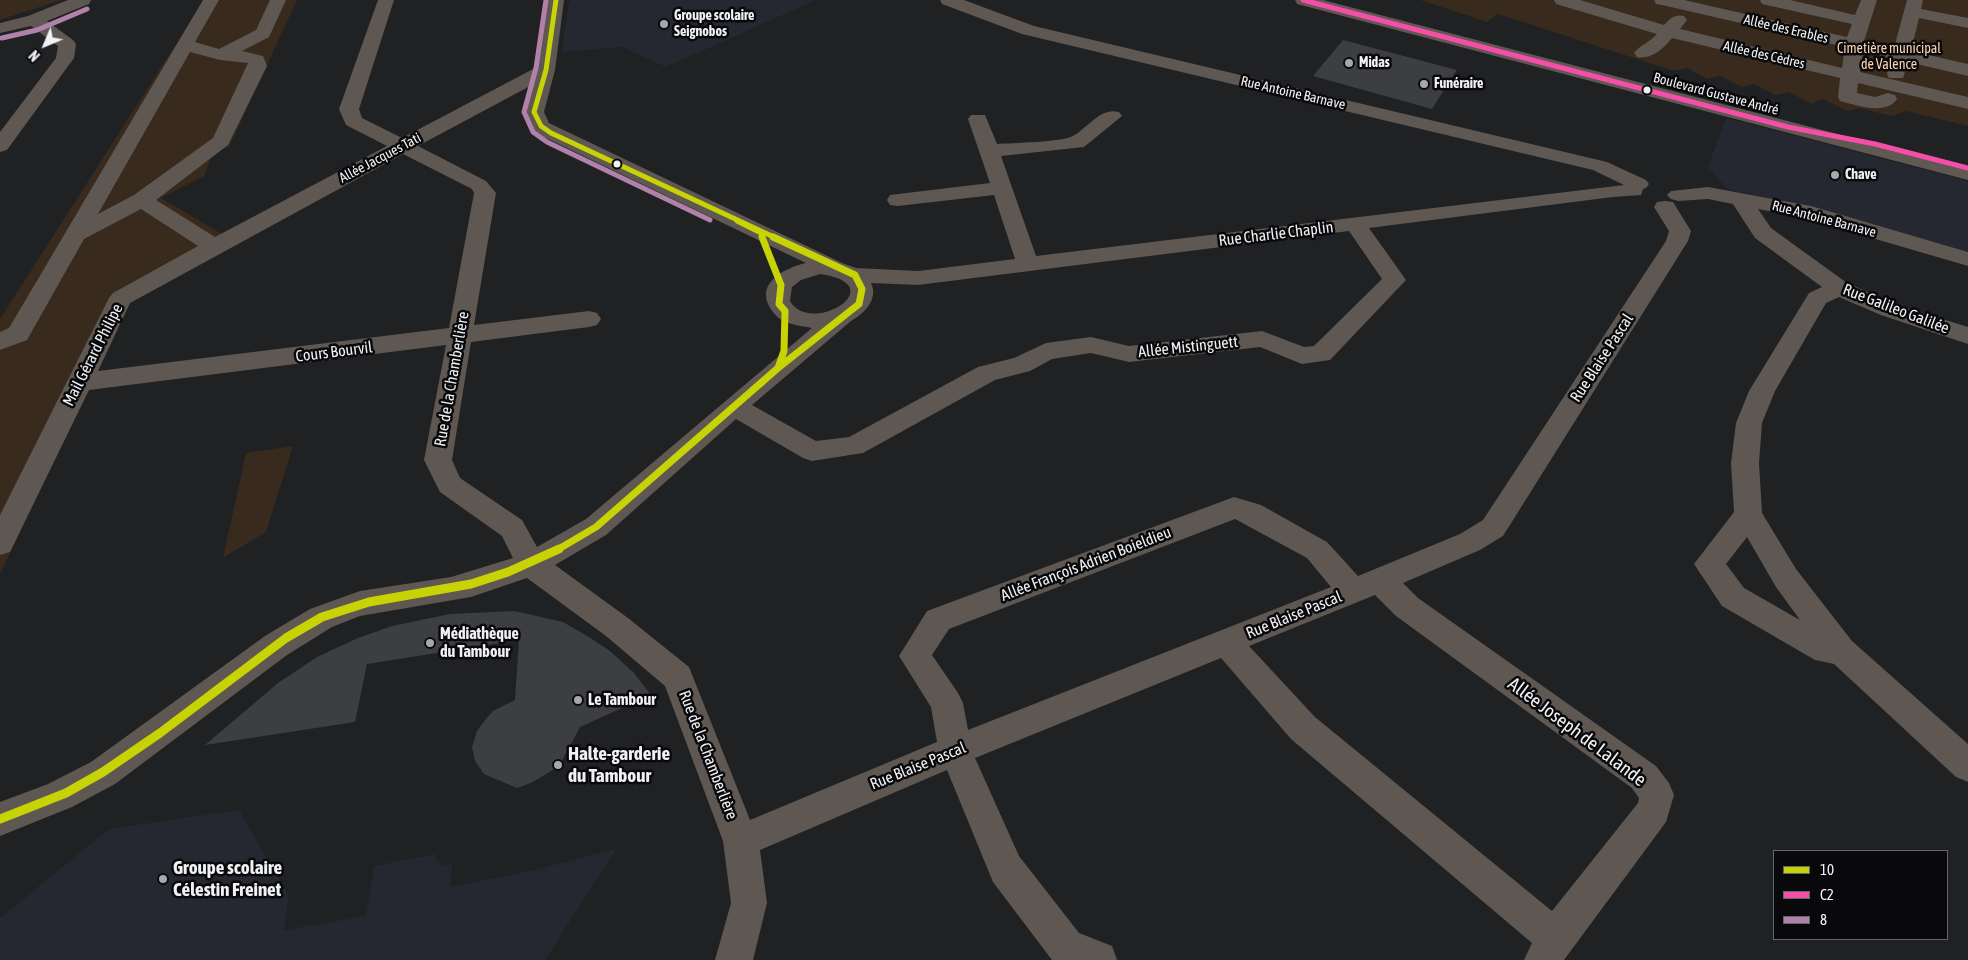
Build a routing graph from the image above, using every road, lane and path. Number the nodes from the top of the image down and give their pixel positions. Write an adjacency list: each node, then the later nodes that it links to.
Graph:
1 (83, 0): 16 (street)
2 (211, 0): 20 (street)
3 (278, 0): 23 (street)
4 (386, 0): 35 (street, Rue de la Chamberlière)
5 (556, 0): 25 (street)
6 (948, 0): 40 (street, Rue Antoine Barnave)
7 (1303, 0): 38 (main road, Boulevard Gustave André)
8 (1347, 0): 37 (main road, Boulevard Gustave André)
9 (1562, 0): 19 (street, Allée des Cèdres)
10 (1662, 0): 13 (street, Allée des Erables)
11 (1768, 0): 15 (street)
12 (1811, 0): 15 (street)
13 (1693, 2): 15 (street, Allée des Erables); 19 (street)
14 (1914, 6): 17 (street); 21 (street)
15 (1862, 17): 21 (street, Allée des Erables); 27 (street)
16 (34, 20): 18 (street); 34 (street)
17 (1968, 23)
18 (0, 28)
19 (1669, 32): 22 (street); 27 (street, Allée des Cèdres)
20 (185, 45): 23 (street); 28 (street)
21 (1902, 51): 24 (street); 26 (street, Allée des Erables); 29 (street)
22 (1643, 53)
23 (220, 55): 28 (street); 42 (street)
24 (1968, 60)
25 (546, 70): 35 (street, Allée Jacques Tati); 46 (street)
26 (1968, 70)
27 (1851, 76): 29 (street, Allée des Cèdres); 29 (street)
28 (167, 78): 47 (street)
29 (1890, 92): 30 (street, Allée des Cèdres); 32 (street)
30 (1968, 104)
31 (1112, 116): 36 (street)
32 (1968, 118)
33 (978, 119): 36 (street)
34 (3, 138)
35 (403, 146): 48 (street, Allée Jacques Tati); 60 (street, Rue de la Chamberlière)
36 (989, 152): 39 (street)
37 (1968, 158)
38 (1968, 174)
39 (1002, 188): 43 (street); 50 (street)
40 (1637, 188): 44 (street, Rue Antoine Barnave); 45 (street, Rue Charlie Chaplin)
41 (1740, 198): 44 (street, Rue Antoine Barnave); 49 (street, Rue Antoine Barnave); 55 (street, Rue Galileo Galilée)
42 (142, 200): 47 (street); 48 (street)
43 (898, 200)
44 (1672, 201): 68 (street, Rue Blaise Pascal)
45 (1355, 224): 50 (street, Rue Charlie Chaplin); 64 (street, Allée Mistinguett)
46 (761, 233): 51 (street); 54 (street)
47 (75, 235): 61 (street)
48 (214, 246): 63 (street, Mail Gérard Philipe)
49 (1968, 259)
50 (1028, 265): 53 (street, Rue Charlie Chaplin)
51 (833, 267): 52 (street); 54 (street)
52 (855, 276): 53 (street, Rue Charlie Chaplin); 56 (street)
53 (918, 278): 56 (street, Rue Charlie Chaplin)
54 (781, 285): 57 (street)
55 (1839, 288): 59 (street, Rue Galileo Galilée); 65 (street)
56 (850, 310): 57 (street); 62 (street)
57 (785, 311): 62 (street)
58 (589, 319): 60 (street, Cours Bourvil)
59 (1968, 336)
60 (459, 337): 63 (street, Cours Bourvil); 67 (street, Rue de la Chamberlière)
61 (0, 342)
62 (778, 368): 64 (street)
63 (80, 382): 66 (street, Mail Gérard Philipe)
64 (735, 407): 67 (street)
65 (1748, 514): 70 (street); 70 (street)
66 (0, 544)
67 (532, 564): 73 (street); 74 (street, Rue de la Chamberlière)
68 (1366, 586): 69 (street, Rue Blaise Pascal); 71 (street, Allée François Adrien Boieldieu); 75 (street, Allée Joseph de Lalande)
69 (1226, 642): 71 (street, Rue Blaise Pascal); 75 (street, Allée Joseph de Lalande)
70 (1841, 651): 72 (street)
71 (955, 750): 74 (street, Rue Blaise Pascal); 77 (street)
72 (1968, 766)
73 (0, 819)
74 (741, 841): 76 (street, Rue de la Chamberlière)
75 (1549, 949)
76 (734, 960)
77 (1098, 960)

